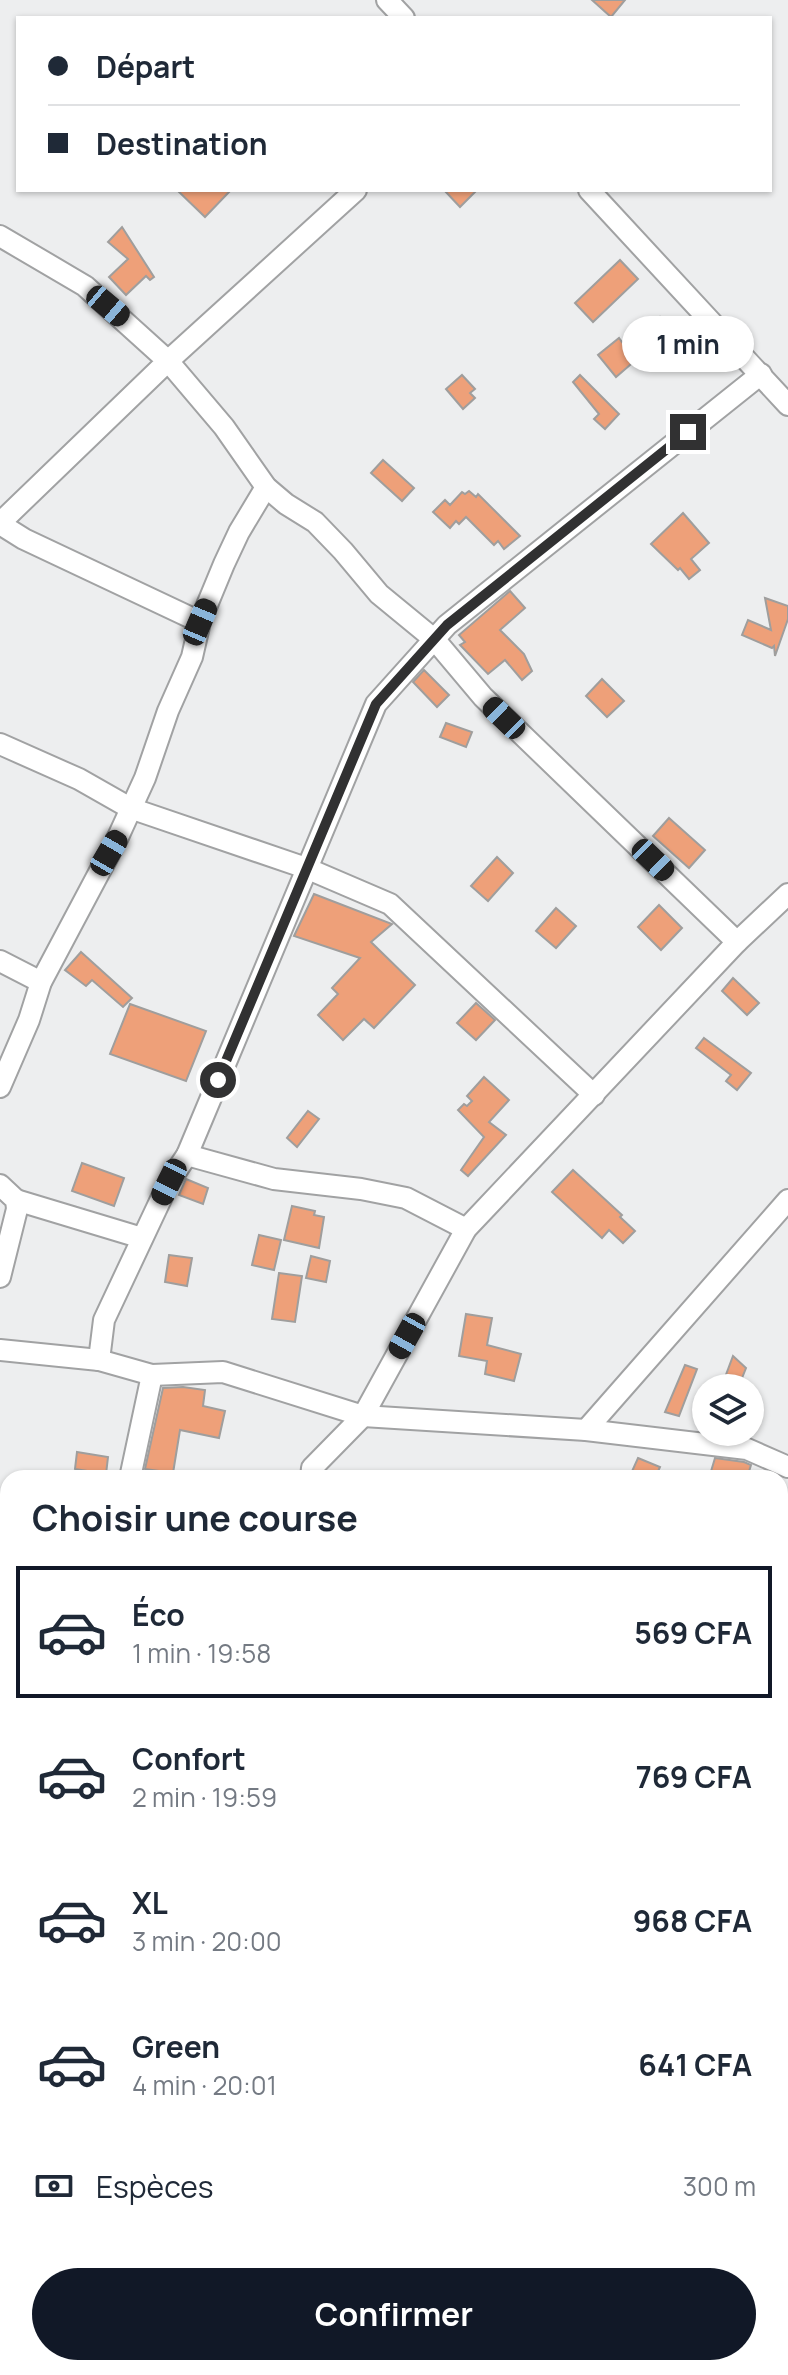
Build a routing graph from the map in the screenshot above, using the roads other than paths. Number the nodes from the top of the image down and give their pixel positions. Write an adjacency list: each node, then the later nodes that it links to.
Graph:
1 (387, 0): 2 (street)
2 (402, 16)
3 (354, 192): 6 (street)
4 (591, 192): 7 (street)
5 (1, 239): 6 (street)
6 (168, 361): 9 (street); 10 (street)
7 (761, 374): 8 (street); 12 (street)
8 (788, 405)
9 (266, 487): 11 (street); 12 (street)
10 (0, 524): 11 (street)
11 (200, 622): 14 (street)
12 (435, 640): 15 (street); 17 (street)
13 (0, 744): 14 (street)
14 (130, 808): 15 (street); 19 (street)
15 (306, 868): 21 (street); 22 (street)
16 (788, 894): 17 (street)
17 (737, 942): 21 (street)
18 (0, 961): 19 (street)
19 (41, 982): 20 (street)
20 (0, 1087)
21 (594, 1095): 26 (street)
22 (187, 1155): 26 (street); 27 (street)
23 (0, 1185): 24 (street)
24 (16, 1200): 27 (street); 28 (street)
25 (788, 1200): 33 (street)
26 (466, 1229): 32 (street)
27 (142, 1238): 30 (street)
28 (0, 1277)
29 (0, 1350): 30 (street)
30 (99, 1360): 31 (street)
31 (152, 1375): 32 (street); 35 (street)
32 (363, 1416): 33 (street); 36 (street)
33 (586, 1430): 34 (street)
34 (788, 1467)
35 (132, 1470)
36 (312, 1470)

